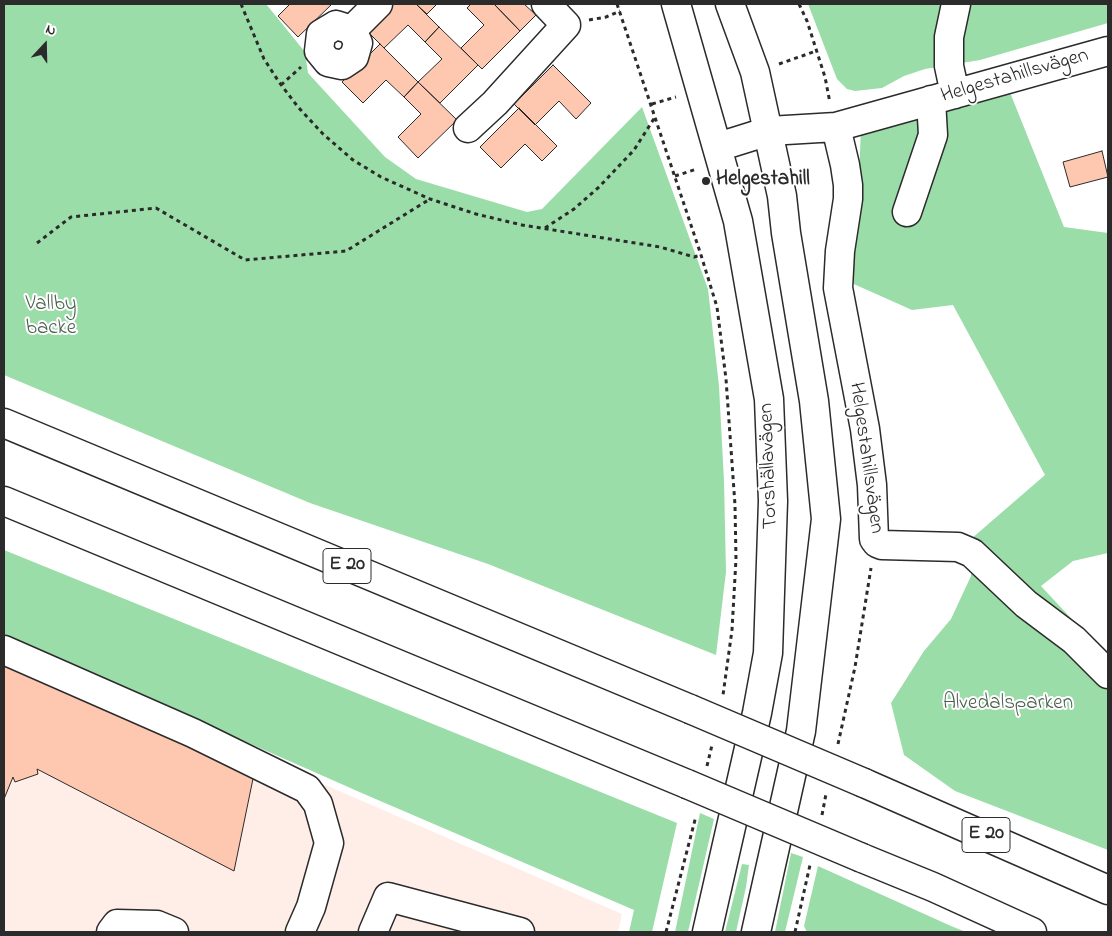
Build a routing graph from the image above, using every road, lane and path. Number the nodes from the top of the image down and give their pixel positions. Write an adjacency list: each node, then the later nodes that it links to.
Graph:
1 (241, 4): 25 (path)
2 (378, 4): 11 (main road)
3 (546, 4): 10 (main road)
4 (617, 4): 9 (path)
5 (676, 4): 22 (main road, Torshällavägen)
6 (730, 4): 21 (main road)
7 (799, 4): 12 (path)
8 (956, 4): 16 (main road)
9 (620, 11): 10 (path); 17 (path)
10 (566, 25): 20 (main road)
11 (352, 30)
12 (816, 51): 14 (path); 19 (path)
13 (1108, 51): 16 (main road, Helgestahillsvägen)
14 (772, 66)
15 (679, 96): 17 (path)
16 (943, 97): 19 (main road, Helgestahillsvägen); 26 (main road)
17 (652, 104): 18 (path)
18 (656, 116): 24 (path); 27 (path)
19 (836, 127): 21 (main road, Helgestahillsvägen); 32 (main road, Helgestahillsvägen)
20 (468, 128)
21 (769, 131): 22 (main road, Helgestahillsvägen); 51 (main road)
22 (718, 147): 50 (main road, Torshällavägen)
23 (698, 169): 24 (path)
24 (675, 176): 29 (path)
25 (430, 199): 27 (path); 28 (path)
26 (907, 212)
27 (544, 229): 29 (path)
28 (38, 243)
29 (701, 255): 35 (path)
30 (4, 423): 43 (main road, E 20, bridge)
31 (4, 501): 38 (main road)
32 (874, 539): 34 (main road, Helgestahillsvägen); 37 (path)
33 (4, 650): 46 (main road)
34 (1108, 674)
35 (723, 696)
36 (713, 742): 38 (path)
37 (836, 752)
38 (697, 777): 53 (main road, bridge)
39 (827, 790): 41 (path)
40 (696, 815): 49 (path)
41 (821, 819)
42 (812, 856): 52 (path)
43 (1108, 890)
44 (111, 932): 45 (main road)
45 (174, 932)
46 (300, 932)
47 (373, 932): 48 (main road)
48 (520, 932)
49 (666, 932)
50 (707, 932)
51 (756, 932)
52 (795, 932)
53 (1032, 932)

